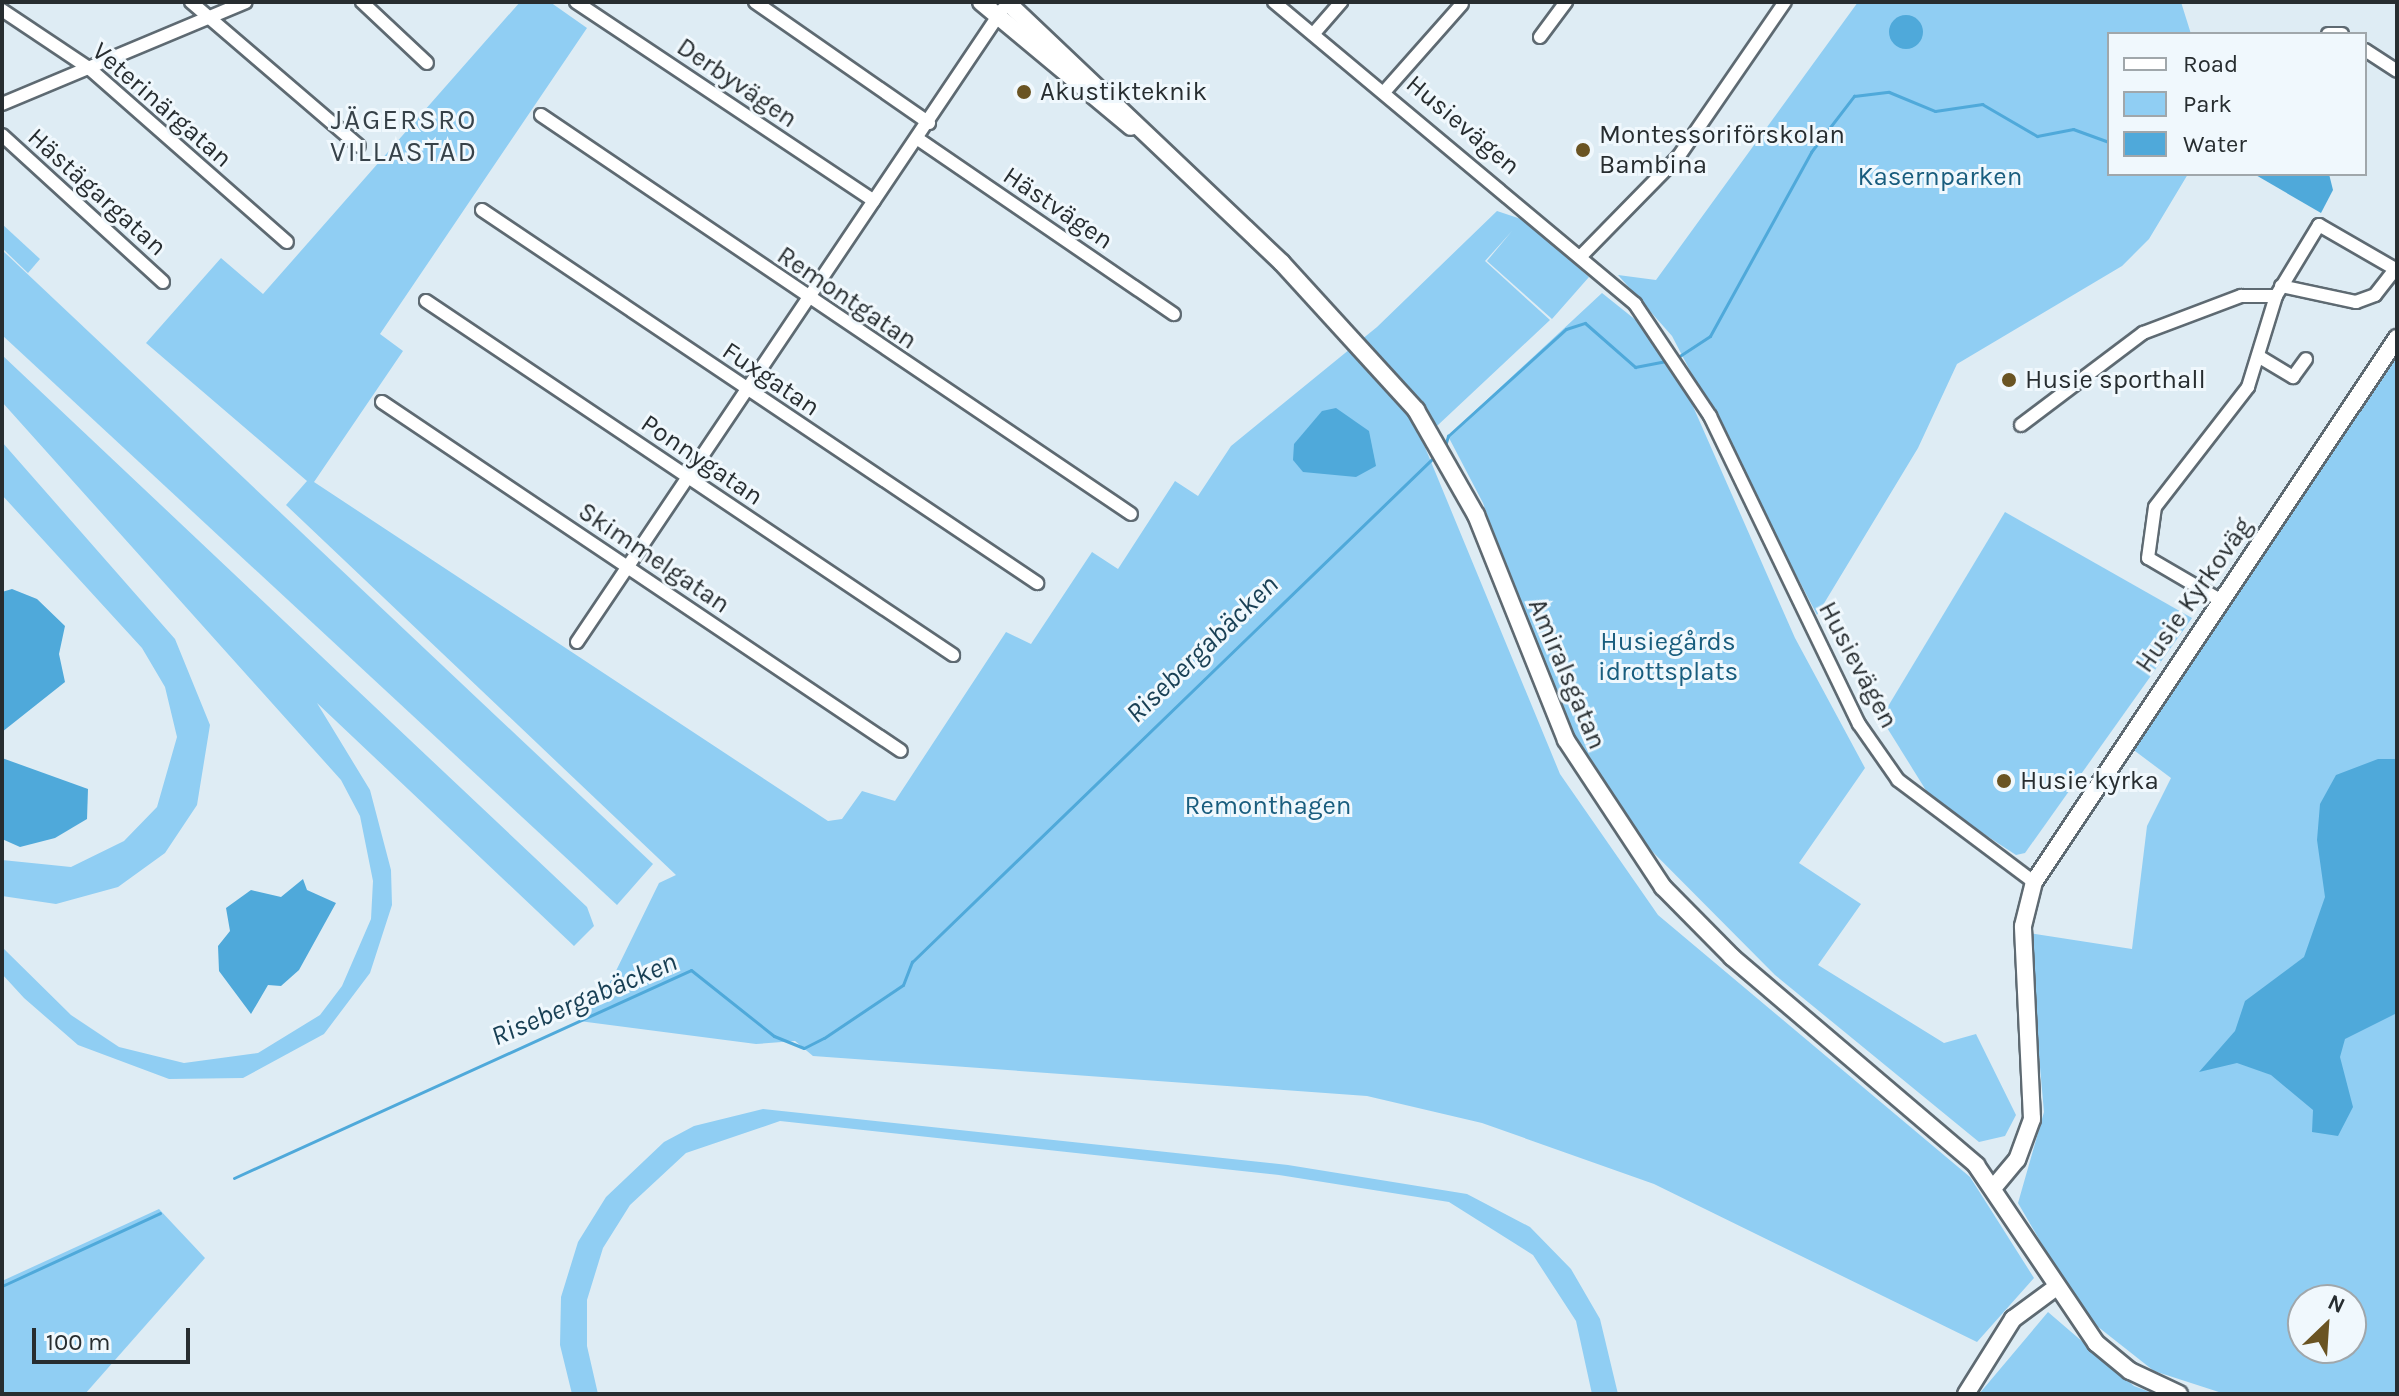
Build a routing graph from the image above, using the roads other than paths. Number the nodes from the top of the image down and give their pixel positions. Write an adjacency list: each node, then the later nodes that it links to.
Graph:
1 (191, 2): 14 (street)
2 (246, 2): 14 (street)
3 (362, 2): 19 (street)
4 (576, 2): 30 (street, Derbyvägen)
5 (755, 2): 25 (street)
6 (981, 2): 15 (street, Amiralsgatan)
7 (1007, 2): 15 (street); 29 (street, Amiralsgatan)
8 (1274, 2): 16 (street, Husievägen)
9 (1341, 2): 16 (street)
10 (1566, 2): 17 (street)
11 (1785, 2): 33 (street)
12 (1462, 4): 22 (street)
13 (2, 10): 20 (street, Veterinärgatan)
14 (212, 16): 20 (street); 28 (street)
15 (997, 17): 25 (street); 29 (street, Amiralsgatan)
16 (1315, 32): 22 (street, Husievägen)
17 (1540, 37)
18 (2367, 51): 21 (street)
19 (427, 63)
20 (90, 69): 23 (street); 32 (street, Veterinärgatan)
21 (2397, 71)
22 (1385, 91): 33 (street, Husievägen)
23 (2, 104)
24 (541, 115): 37 (street, Remontgatan)
25 (929, 123): 27 (street)
26 (2, 135): 35 (street, Hästägargatan)
27 (918, 139): 30 (street); 39 (street, Hästvägen)
28 (359, 146)
29 (1186, 170): 55 (street, Amiralsgatan)
30 (874, 201): 37 (street)
31 (482, 210): 43 (street, Fuxgatan)
32 (287, 242)
33 (1582, 255): 54 (street, Husievägen)
34 (2396, 269): 36 (street); 36 (street)
35 (163, 282)
36 (2279, 291): 41 (street); 45 (street)
37 (809, 299): 43 (street); 47 (street, Remontgatan)
38 (426, 301): 46 (street, Ponnygatan)
39 (1174, 314)
40 (2397, 338): 50 (street, Husie Kyrkoväg)
41 (2258, 356): 42 (street); 50 (street)
42 (2306, 359)
43 (749, 390): 46 (street); 49 (street, Fuxgatan)
44 (382, 402): 48 (street, Skimmelgatan)
45 (2021, 425)
46 (689, 478): 48 (street); 52 (street, Ponnygatan)
47 (1131, 514)
48 (628, 566): 51 (street); 53 (street, Skimmelgatan)
49 (1037, 583)
50 (2220, 600): 54 (street, Husie Kyrkoväg)
51 (577, 642)
52 (953, 655)
53 (901, 751)
54 (2034, 882): 55 (street)
55 (1994, 1187): 56 (street)
56 (2055, 1288): 57 (street); 58 (street)
57 (1966, 1394)
58 (2179, 1394)

